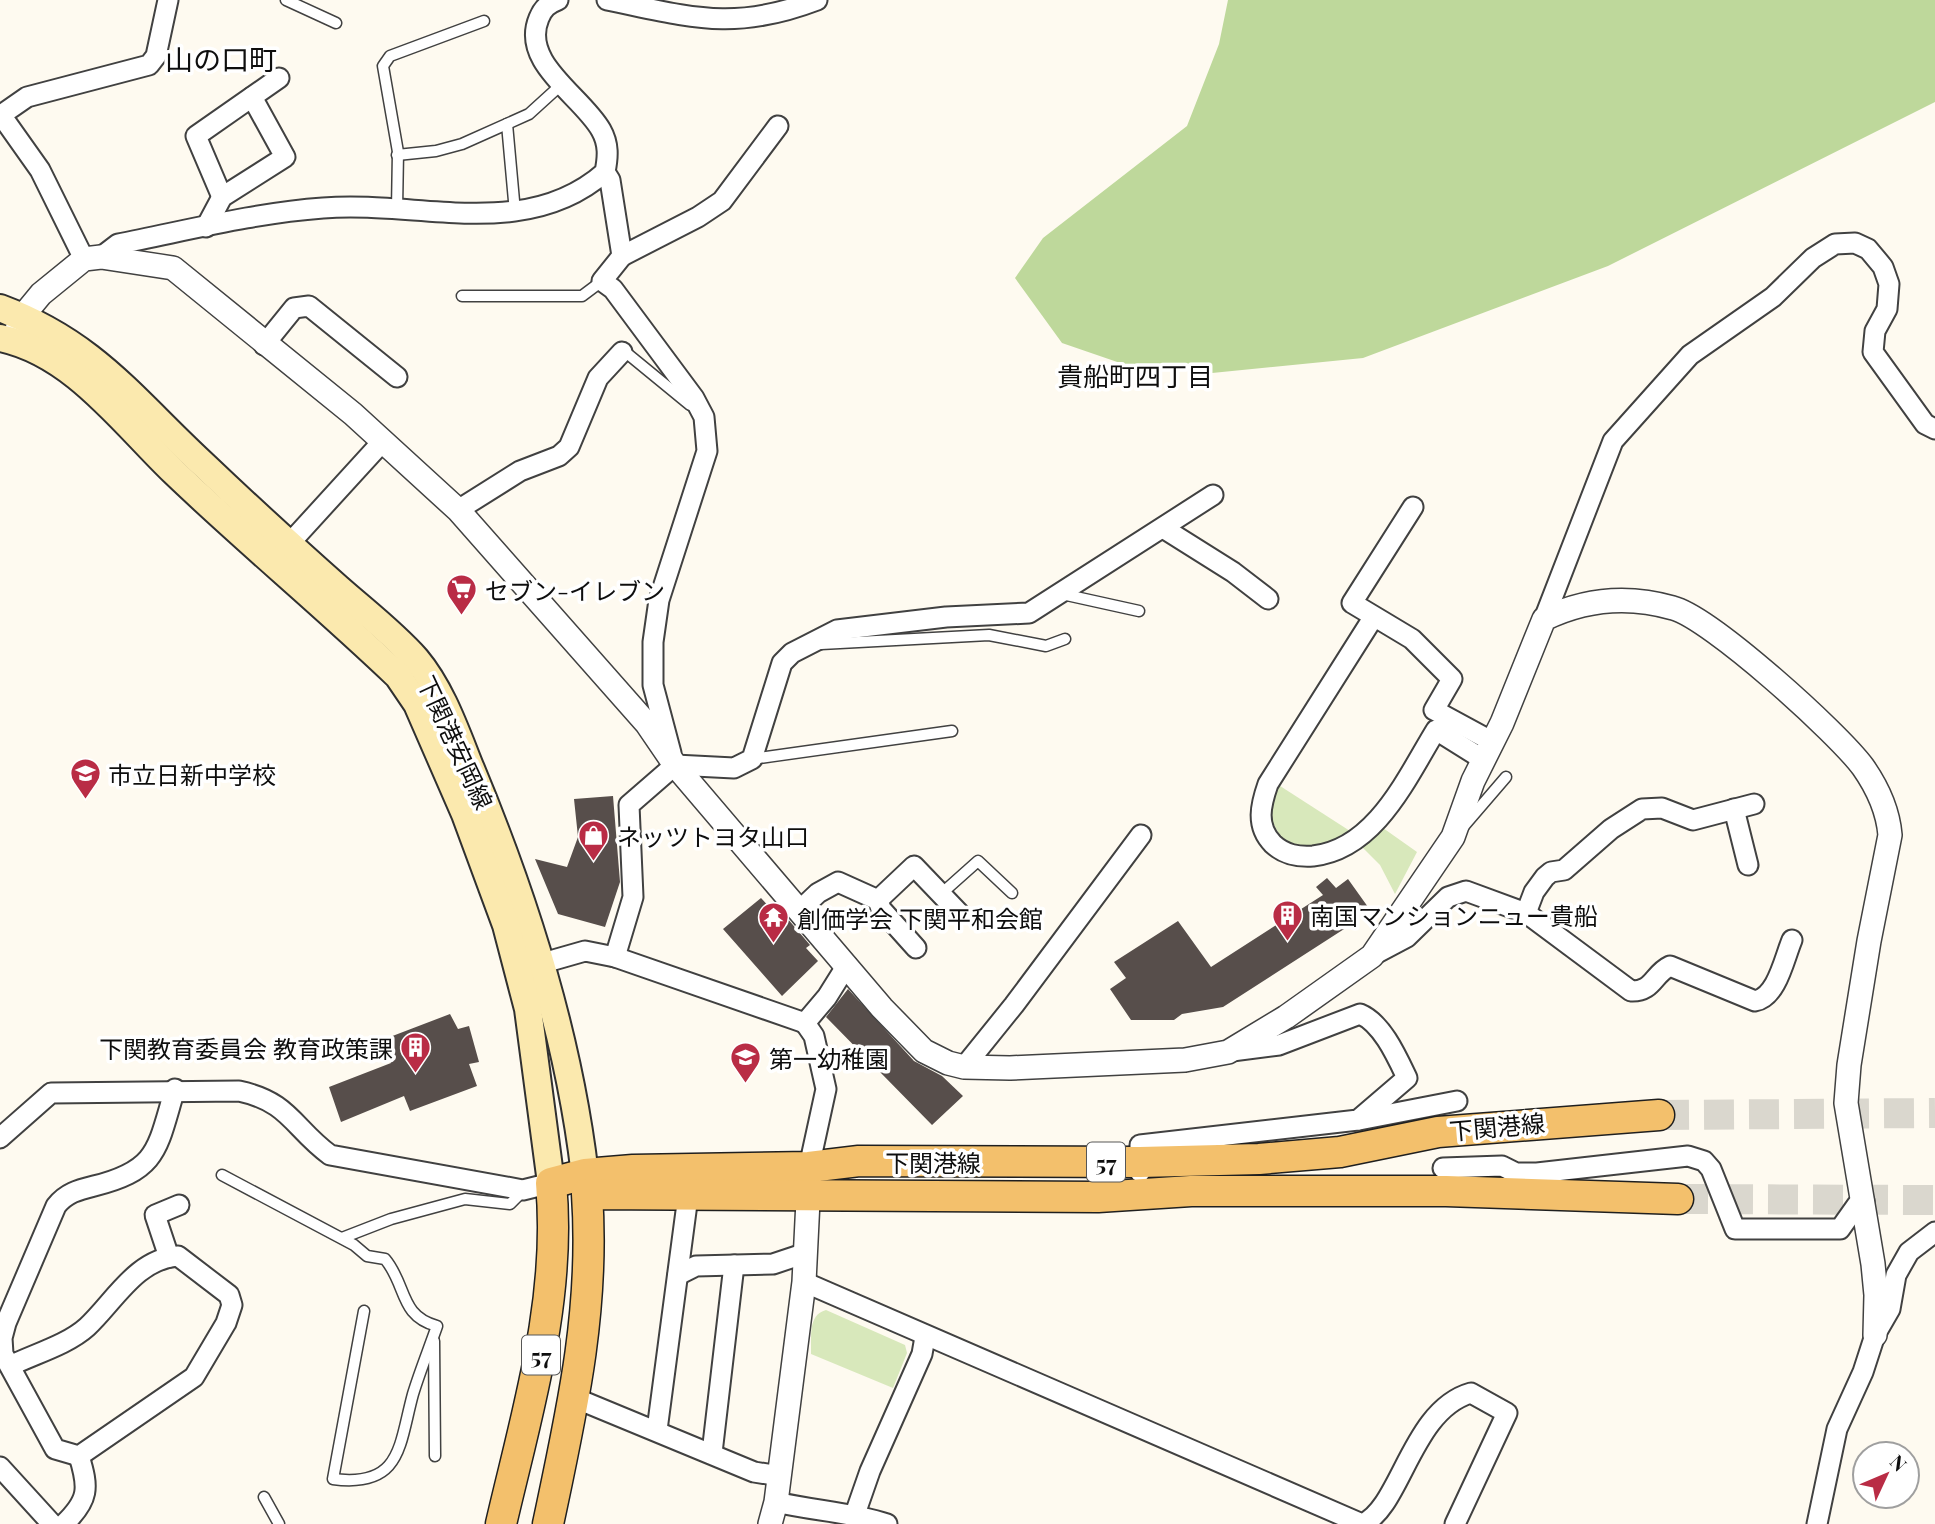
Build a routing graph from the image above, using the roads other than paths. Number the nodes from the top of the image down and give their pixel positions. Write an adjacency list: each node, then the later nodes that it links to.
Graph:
1 (168, 0): 20 (street)
2 (286, 0): 7 (lane)
3 (555, 0): 9 (street)
4 (607, 0): 5 (street)
5 (817, 0)
6 (484, 21): 13 (lane)
7 (336, 23)
8 (279, 78): 10 (street)
9 (563, 84): 11 (lane); 14 (street)
10 (252, 97): 15 (street); 15 (street)
11 (506, 124): 13 (lane); 17 (lane)
12 (778, 126): 19 (street)
13 (397, 155): 16 (lane)
14 (605, 172): 17 (street); 19 (street)
15 (222, 197): 18 (street)
16 (397, 209): 17 (street); 18 (street)
17 (515, 212)
18 (206, 227): 20 (street)
19 (622, 257): 21 (street)
20 (92, 258): 23 (street); 24 (street)
21 (602, 281): 22 (lane); 27 (street)
22 (462, 296)
23 (9, 325): 34 (main road, 下関港安岡線); 61 (main road, 下関港安岡線)
24 (264, 345): 26 (street); 29 (street)
25 (622, 352): 27 (lane); 32 (street)
26 (397, 377)
27 (704, 417): 45 (street)
28 (1935, 429): 39 (street)
29 (383, 441): 32 (street); 34 (street)
30 (1213, 495): 33 (street)
31 (1413, 507): 38 (street)
32 (458, 510): 45 (street)
33 (1163, 528): 35 (street); 36 (street)
34 (289, 544): 61 (main road, 下関港安岡線)
35 (1062, 594): 37 (lane); 41 (street)
36 (1268, 599)
37 (1139, 611)
38 (1373, 618): 43 (street); 43 (street)
39 (1544, 619): 43 (street); 81 (street)
40 (1065, 639): 41 (lane)
41 (807, 645): 44 (street)
42 (952, 731): 44 (lane)
43 (1489, 751): 48 (street)
44 (751, 759): 45 (street)
45 (675, 765): 53 (street); 59 (street)
46 (1506, 777): 48 (lane)
47 (1140, 835): 64 (street)
48 (1453, 837): 58 (street)
49 (1748, 865): 55 (street)
50 (1012, 893): 51 (lane)
51 (941, 894): 52 (street); 54 (street)
52 (878, 900): 53 (street); 57 (street)
53 (800, 910): 60 (street)
54 (959, 912)
55 (1526, 913): 56 (street); 58 (street)
56 (1792, 940)
57 (916, 948)
58 (1372, 956): 63 (street)
59 (615, 957): 61 (street); 62 (street)
60 (847, 965): 62 (street); 64 (street)
61 (529, 967): 75 (main road, 下関港安岡線); 76 (main road, 下関港安岡線)
62 (805, 1023): 74 (street)
63 (1228, 1052): 64 (street); 68 (street)
64 (964, 1067)
65 (175, 1090): 70 (street); 77 (street); 94 (street)
66 (1457, 1101): 68 (street)
67 (1659, 1115): 69 (main road, 下関港線 / 57)
68 (1358, 1120): 71 (street)
69 (1438, 1132): 71 (main road, 下関港線 / 57); 73 (street)
70 (0, 1138)
71 (1140, 1162): 74 (main road, 下関港線 / 57); 78 (street)
72 (222, 1175): 84 (lane)
73 (1445, 1180): 78 (main road, 下関港線 / 57); 80 (main road, 下関港線 / 57); 81 (street)
74 (809, 1182): 76 (main road, 下関港線 / 57); 78 (main road, 下関港線 / 57); 79 (main road, 下関港線 / 57); 85 (street)
75 (551, 1183): 76 (main road, 下関港線 / 57); 77 (street); 108 (main road, 57)
76 (586, 1184): 79 (main road, 下関港線 / 57); 95 (main road, 57)
77 (523, 1190): 84 (lane)
78 (1141, 1192)
79 (688, 1196): 88 (street)
80 (1678, 1199)
81 (1864, 1201): 91 (street)
82 (179, 1205): 86 (street)
83 (1935, 1232): 91 (street)
84 (342, 1238): 92 (lane)
85 (806, 1253): 87 (street); 89 (street)
86 (169, 1257): 94 (street); 98 (street)
87 (734, 1265): 88 (street); 97 (street)
88 (678, 1275): 96 (street)
89 (804, 1282): 93 (street); 101 (street)
90 (364, 1311): 92 (lane)
91 (1874, 1335): 113 (street)
92 (433, 1337): 99 (lane)
93 (925, 1337): 104 (street); 112 (street)
94 (10, 1366): 98 (street)
95 (575, 1398): 96 (street); 109 (main road, 57)
96 (657, 1430): 97 (street)
97 (712, 1453): 101 (street)
98 (79, 1455): 106 (street)
99 (435, 1456)
100 (0, 1467): 105 (street)
101 (780, 1476): 103 (street)
102 (264, 1497): 107 (lane)
103 (776, 1502): 104 (street); 110 (street)
104 (855, 1514): 111 (street)
105 (52, 1524)
106 (64, 1524)
107 (279, 1524)
108 (501, 1524)
109 (548, 1524)
110 (770, 1524)
111 (887, 1524)
112 (1455, 1524)
113 (1816, 1524)

